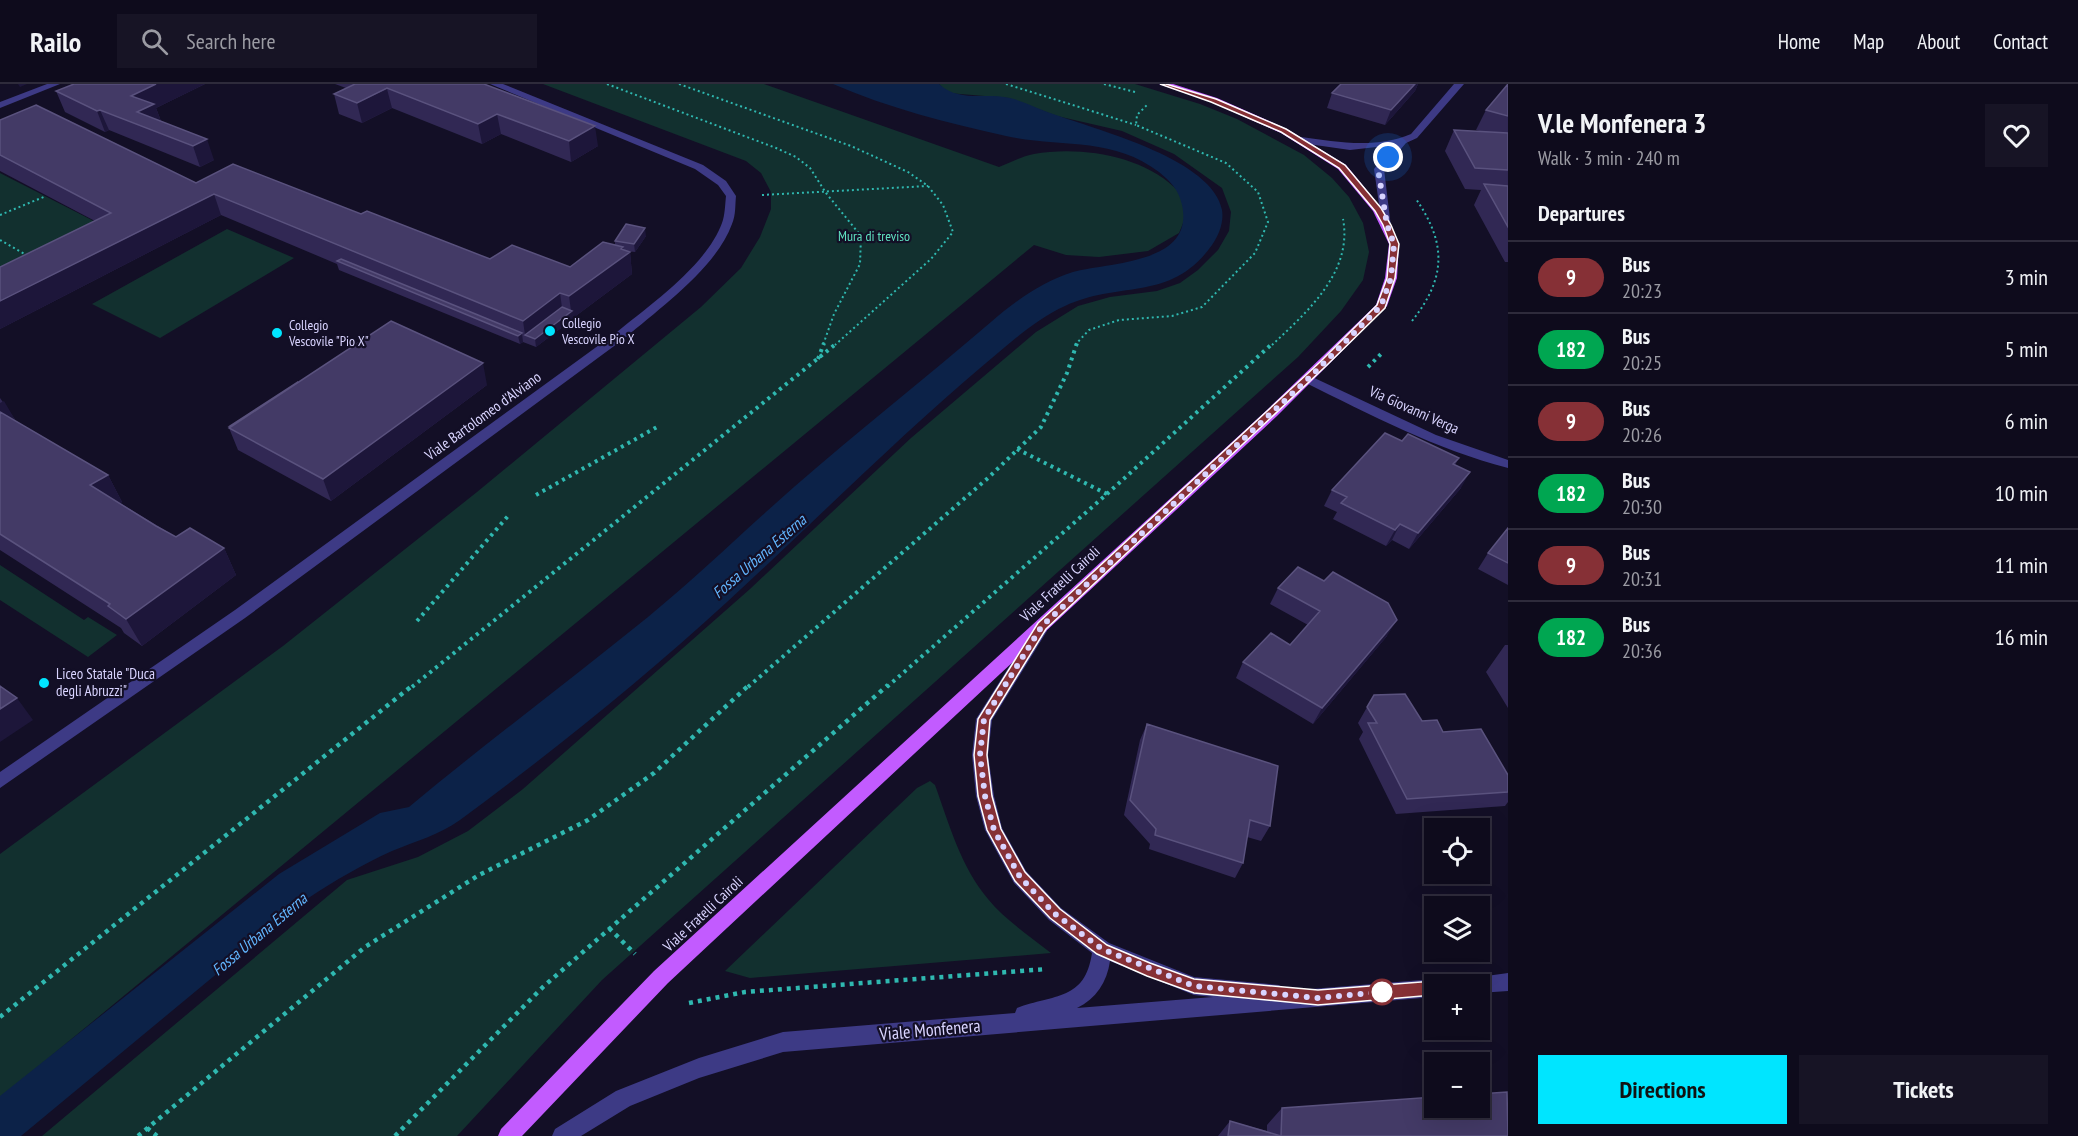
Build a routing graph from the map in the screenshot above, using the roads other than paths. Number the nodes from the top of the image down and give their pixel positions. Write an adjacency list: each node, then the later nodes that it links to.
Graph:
1 (56, 84): 5 (street)
2 (495, 84): 12 (street, Viale Bartolomeo d'Alviano)
3 (1164, 84): 6 (main road, Viale Fratelli Cairoli)
4 (1459, 84): 7 (street)
5 (0, 105)
6 (1301, 140): 7 (street); 8 (main road, Viale Fratelli Cairoli)
7 (1403, 141): 8 (street)
8 (1387, 225): 9 (main road, Viale Fratelli Cairoli)
9 (1308, 379): 10 (street, Via Giovanni Verga); 11 (main road, Viale Fratelli Cairoli)
10 (1508, 464)
11 (1042, 626): 13 (street, Viale Monfenera); 19 (main road, Viale Fratelli Cairoli)
12 (0, 781)
13 (1102, 949): 17 (street, Viale Monfenera); 18 (street)
14 (1508, 982): 15 (street)
15 (1490, 983)
16 (1424, 989): 17 (street, Viale Monfenera)
17 (1318, 998): 18 (street, Viale Monfenera)
18 (989, 1025): 20 (street, Viale Monfenera)
19 (508, 1136)
20 (562, 1136)

